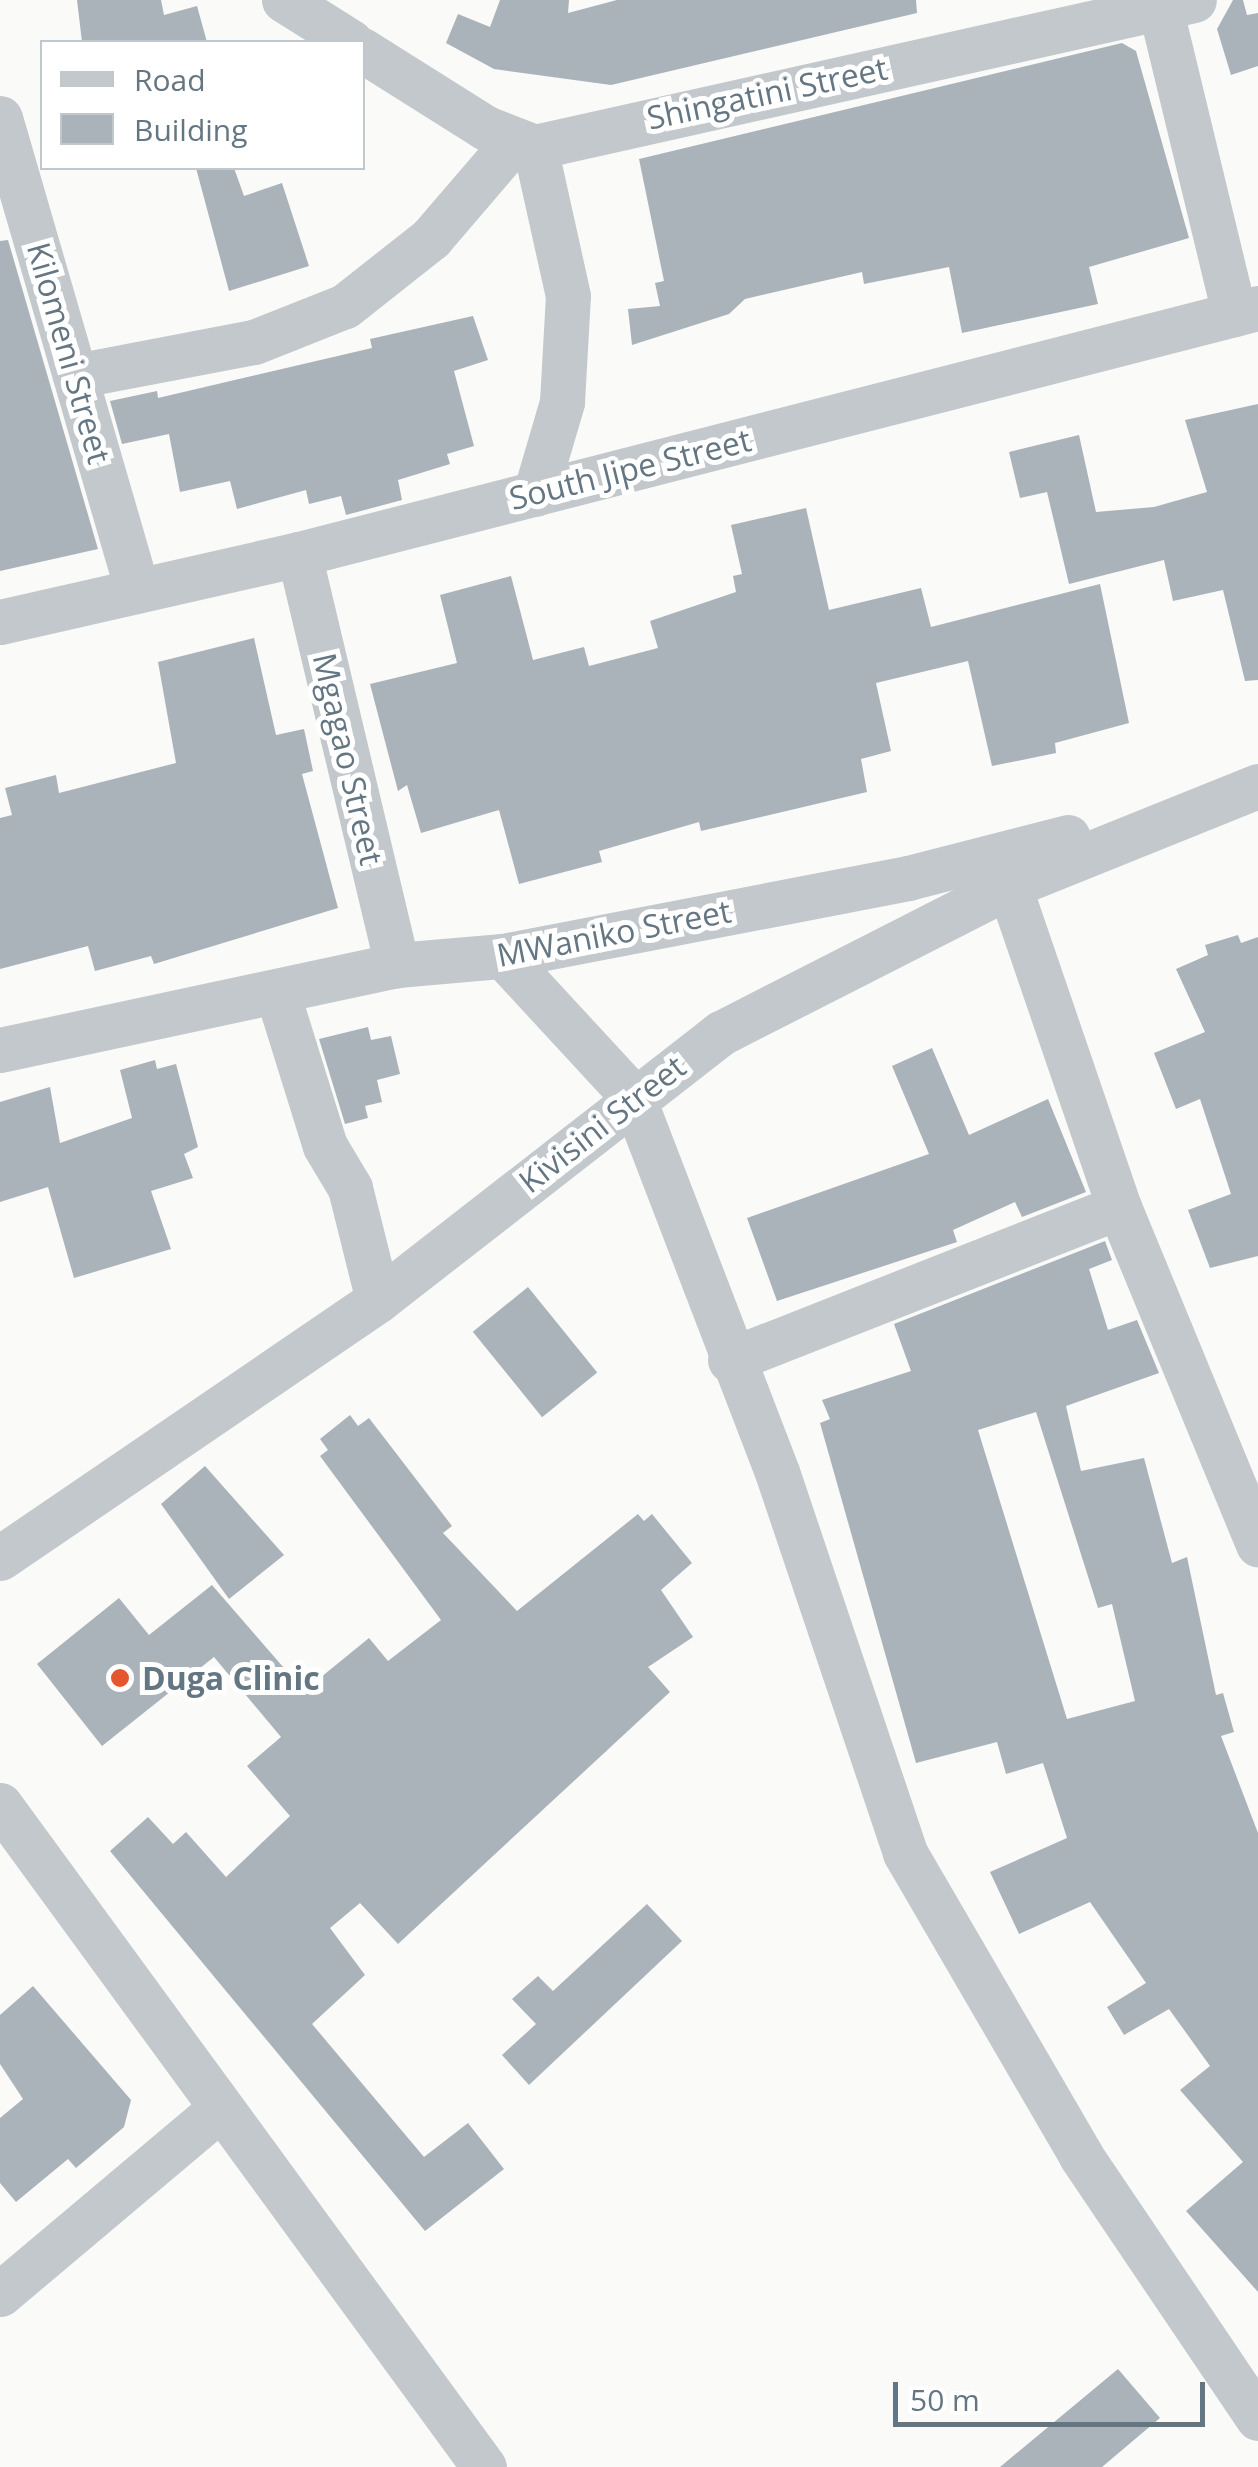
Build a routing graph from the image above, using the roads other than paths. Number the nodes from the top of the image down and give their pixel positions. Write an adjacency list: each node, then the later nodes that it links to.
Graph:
1 (284, 0): 3 (street)
2 (1178, 4): 6 (street, Shingatini Street); 7 (street)
3 (348, 40)
4 (365, 52): 6 (street)
5 (0, 118): 8 (street, Kilomeni Street)
6 (525, 144): 8 (street); 9 (street)
7 (1246, 311): 9 (street, South Jipe Street)
8 (76, 376): 11 (street, Kilomeni Street)
9 (535, 494): 10 (street, South Jipe Street)
10 (300, 554): 11 (street, South Jipe Street); 16 (street, Mgagao Street)
11 (137, 589): 12 (street, South Jipe Street)
12 (0, 622)
13 (1241, 792): 14 (street, Kivisini Street); 15 (street, MWaniko Street)
14 (1009, 886): 19 (street, Kivisini Street); 20 (street)
15 (504, 956): 16 (street, MWaniko Street); 19 (street)
16 (398, 965): 17 (street, MWaniko Street)
17 (278, 992): 18 (street, MWaniko Street); 21 (street)
18 (0, 1050)
19 (632, 1097): 21 (street, Kivisini Street); 22 (street)
20 (1119, 1207): 22 (street); 23 (street)
21 (378, 1300): 24 (street, Kivisini Street)
22 (730, 1360): 28 (street)
23 (1258, 1545)
24 (0, 1558)
25 (0, 1806): 26 (street)
26 (221, 2108): 27 (street); 29 (street)
27 (0, 2294)
28 (1258, 2418)
29 (484, 2467)

